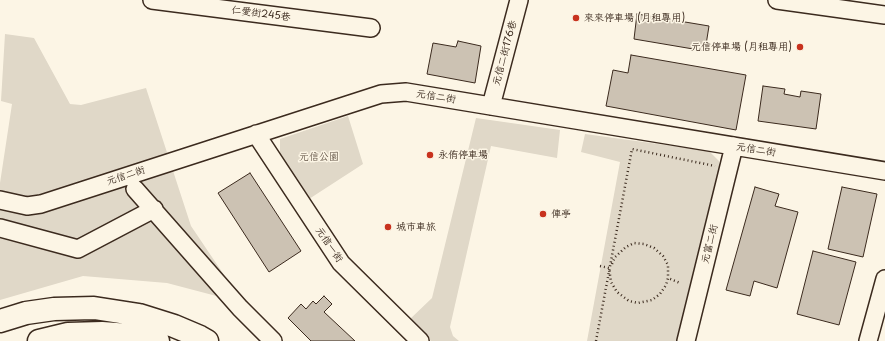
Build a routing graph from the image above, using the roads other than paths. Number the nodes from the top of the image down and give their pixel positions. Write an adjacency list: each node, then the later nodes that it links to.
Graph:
1 (152, 0): 7 (street, 仁愛街245巷)
2 (519, 0): 8 (street, 元信二街176巷)
3 (777, 0): 6 (street)
4 (859, 0): 5 (street)
5 (885, 4)
6 (885, 15)
7 (371, 28)
8 (491, 106): 9 (street, 元信二街); 10 (street, 元信二街)
9 (256, 134): 13 (street, 元信二街); 23 (street, 元信一街)
10 (734, 146): 11 (street, 元信二街); 24 (street, 元富二街)
11 (885, 171)
12 (136, 189): 14 (street)
13 (0, 200)
14 (154, 209): 15 (street); 22 (street)
15 (0, 228)
16 (885, 278): 17 (street)
17 (880, 318): 25 (street)
18 (0, 321): 21 (highway)
19 (39, 341): 20 (highway)
20 (158, 341)
21 (206, 341)
22 (273, 341)
23 (420, 341)
24 (686, 341)
25 (868, 341)

